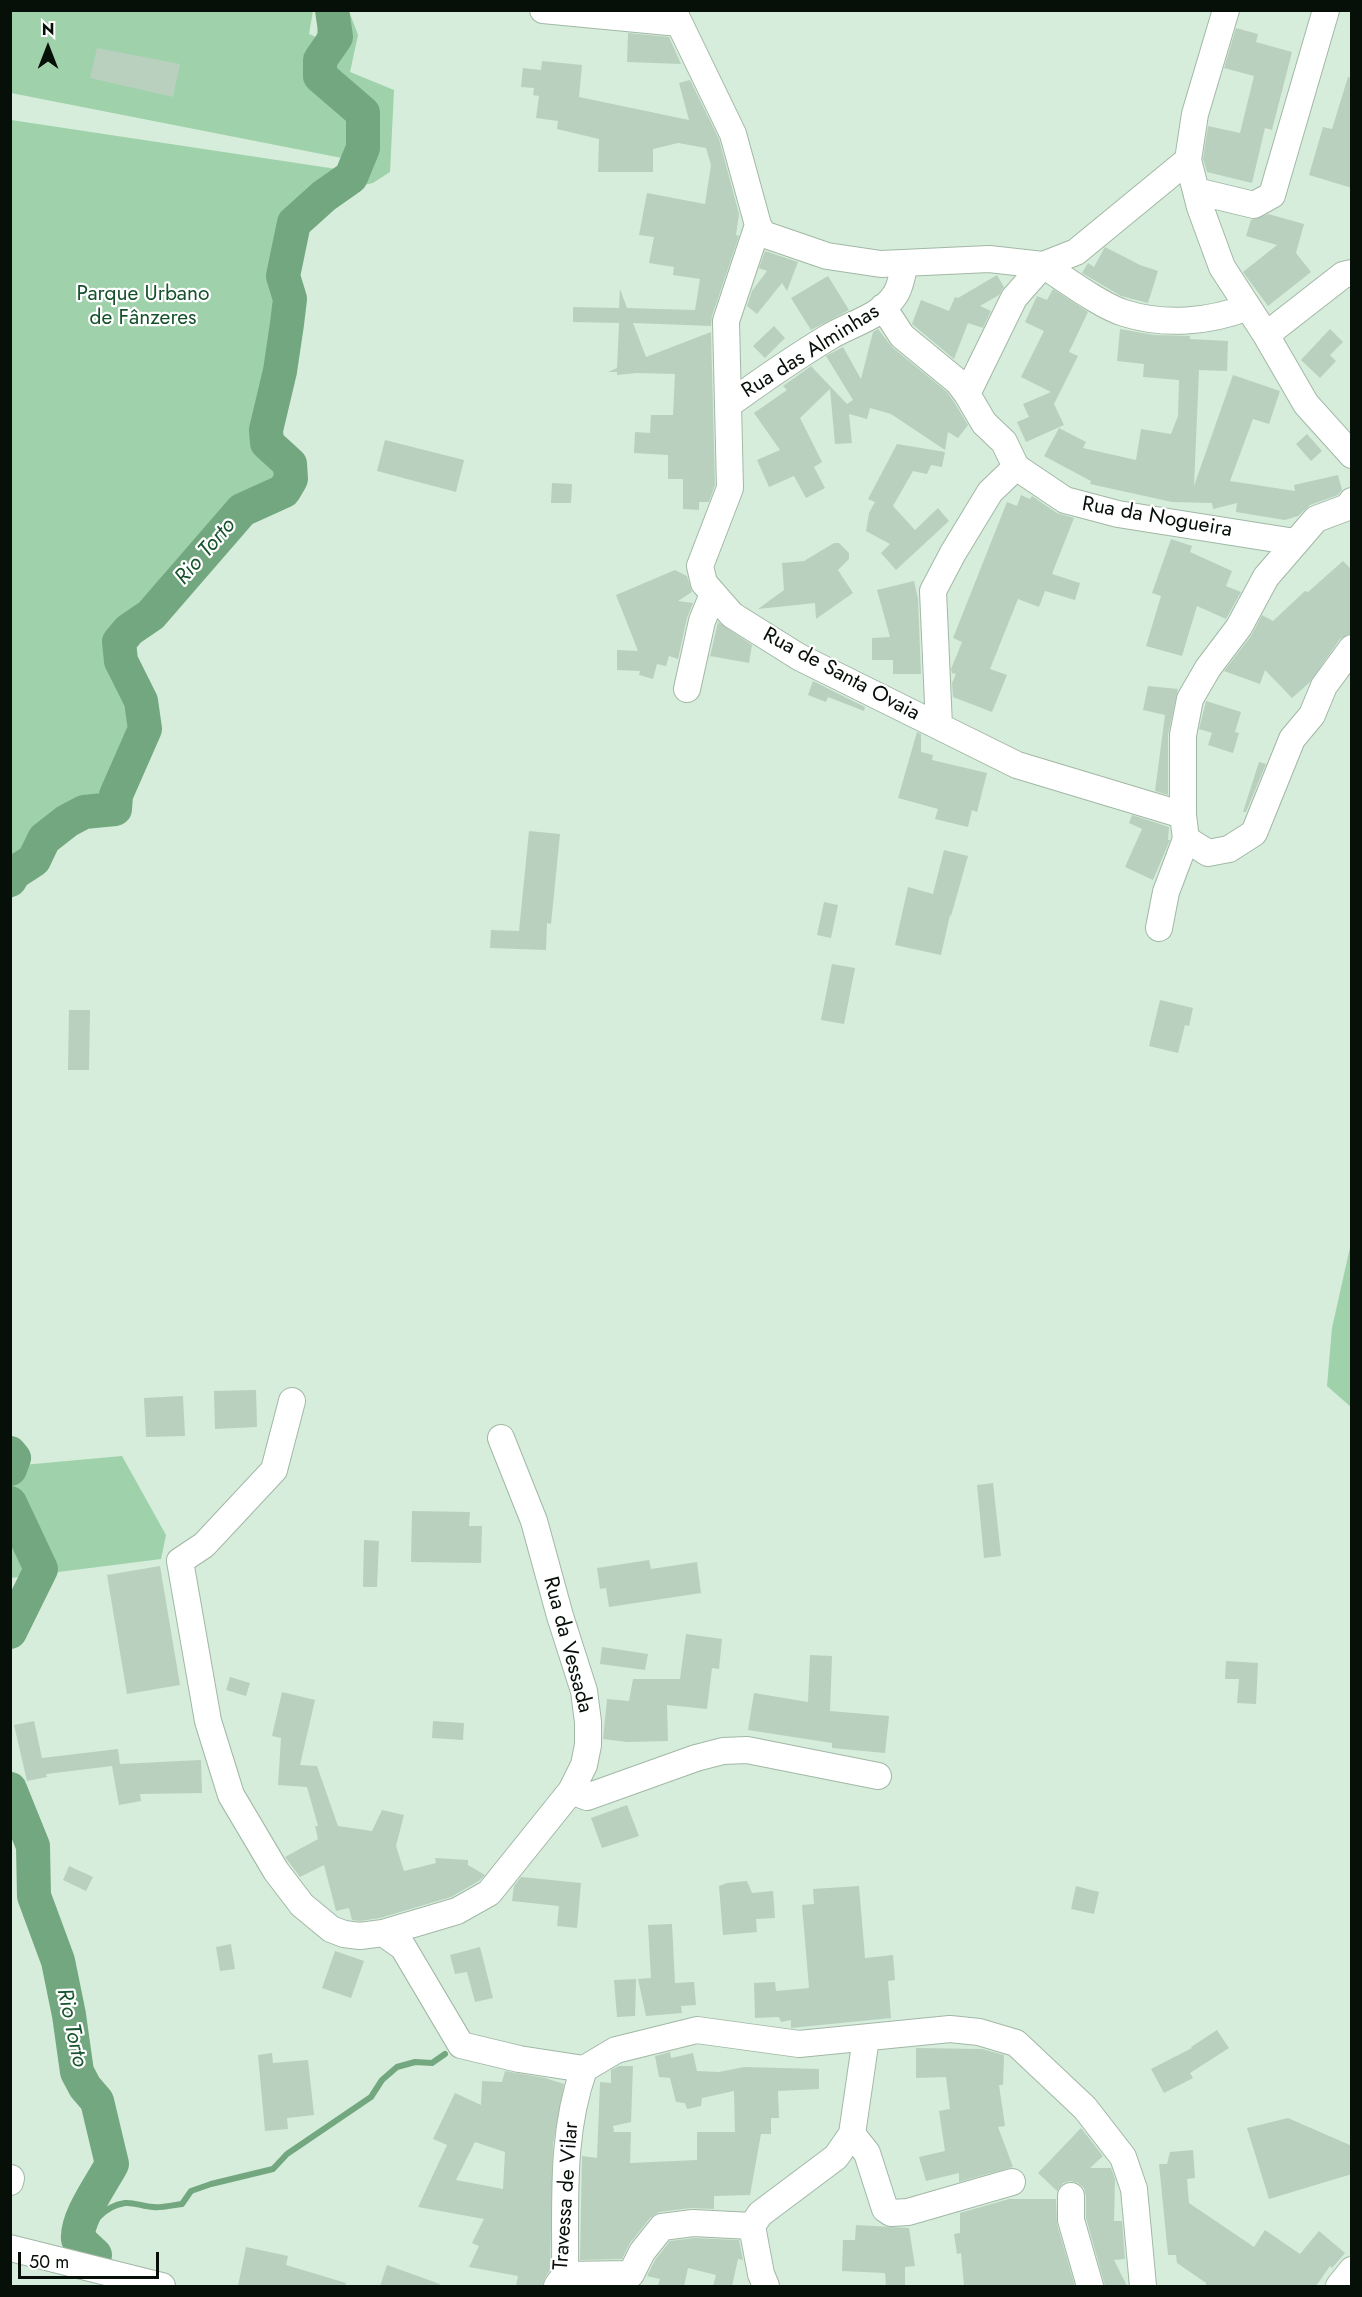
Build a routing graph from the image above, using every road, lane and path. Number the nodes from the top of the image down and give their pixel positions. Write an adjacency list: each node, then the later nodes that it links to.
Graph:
1 (543, 10): 4 (street)
2 (1226, 10): 5 (street)
3 (1326, 10): 6 (street)
4 (676, 17): 7 (street)
5 (1188, 160): 6 (street); 9 (street)
6 (1196, 191): 12 (street)
7 (758, 225): 8 (street); 15 (street, Rua de Santa Ovaia)
8 (905, 264): 9 (street); 11 (street, Rua das Alminhas)
9 (1043, 266): 12 (street); 14 (street)
10 (1352, 273): 13 (street)
11 (883, 307): 14 (street, Rua da Nogueira); 15 (street, Rua das Alminhas)
12 (1248, 307): 13 (street)
13 (1266, 335): 16 (street)
14 (967, 394): 17 (street, Rua da Nogueira)
15 (728, 405): 20 (street, Rua de Santa Ovaia)
16 (1352, 455)
17 (1016, 467): 19 (street, Rua da Nogueira); 23 (street)
18 (1352, 501): 19 (street)
19 (1295, 542): 24 (street)
20 (714, 594): 22 (street); 23 (street, Rua de Santa Ovaia)
21 (1352, 648): 24 (street, Rua de Santa Ovaia)
22 (687, 690)
23 (939, 726): 24 (street, Rua de Santa Ovaia)
24 (1184, 827): 25 (street)
25 (1159, 928)
26 (292, 1401): 30 (street, Rua da Vessada)
27 (501, 1438): 29 (street, Rua da Vessada)
28 (878, 1776): 29 (street)
29 (571, 1791): 30 (street, Rua da Vessada)
30 (383, 1933): 32 (street)
31 (866, 2037): 32 (street); 33 (street); 43 (street)
32 (584, 2069): 39 (street, Travessa de Vilar)
33 (852, 2134): 34 (street); 36 (street)
34 (1012, 2182)
35 (1071, 2196): 42 (street)
36 (752, 2226): 39 (street); 41 (street)
37 (10, 2248): 40 (street)
38 (1352, 2270): 44 (street)
39 (561, 2281)
40 (162, 2286)
41 (766, 2286)
42 (1090, 2286)
43 (1143, 2286)
44 (1339, 2286)

